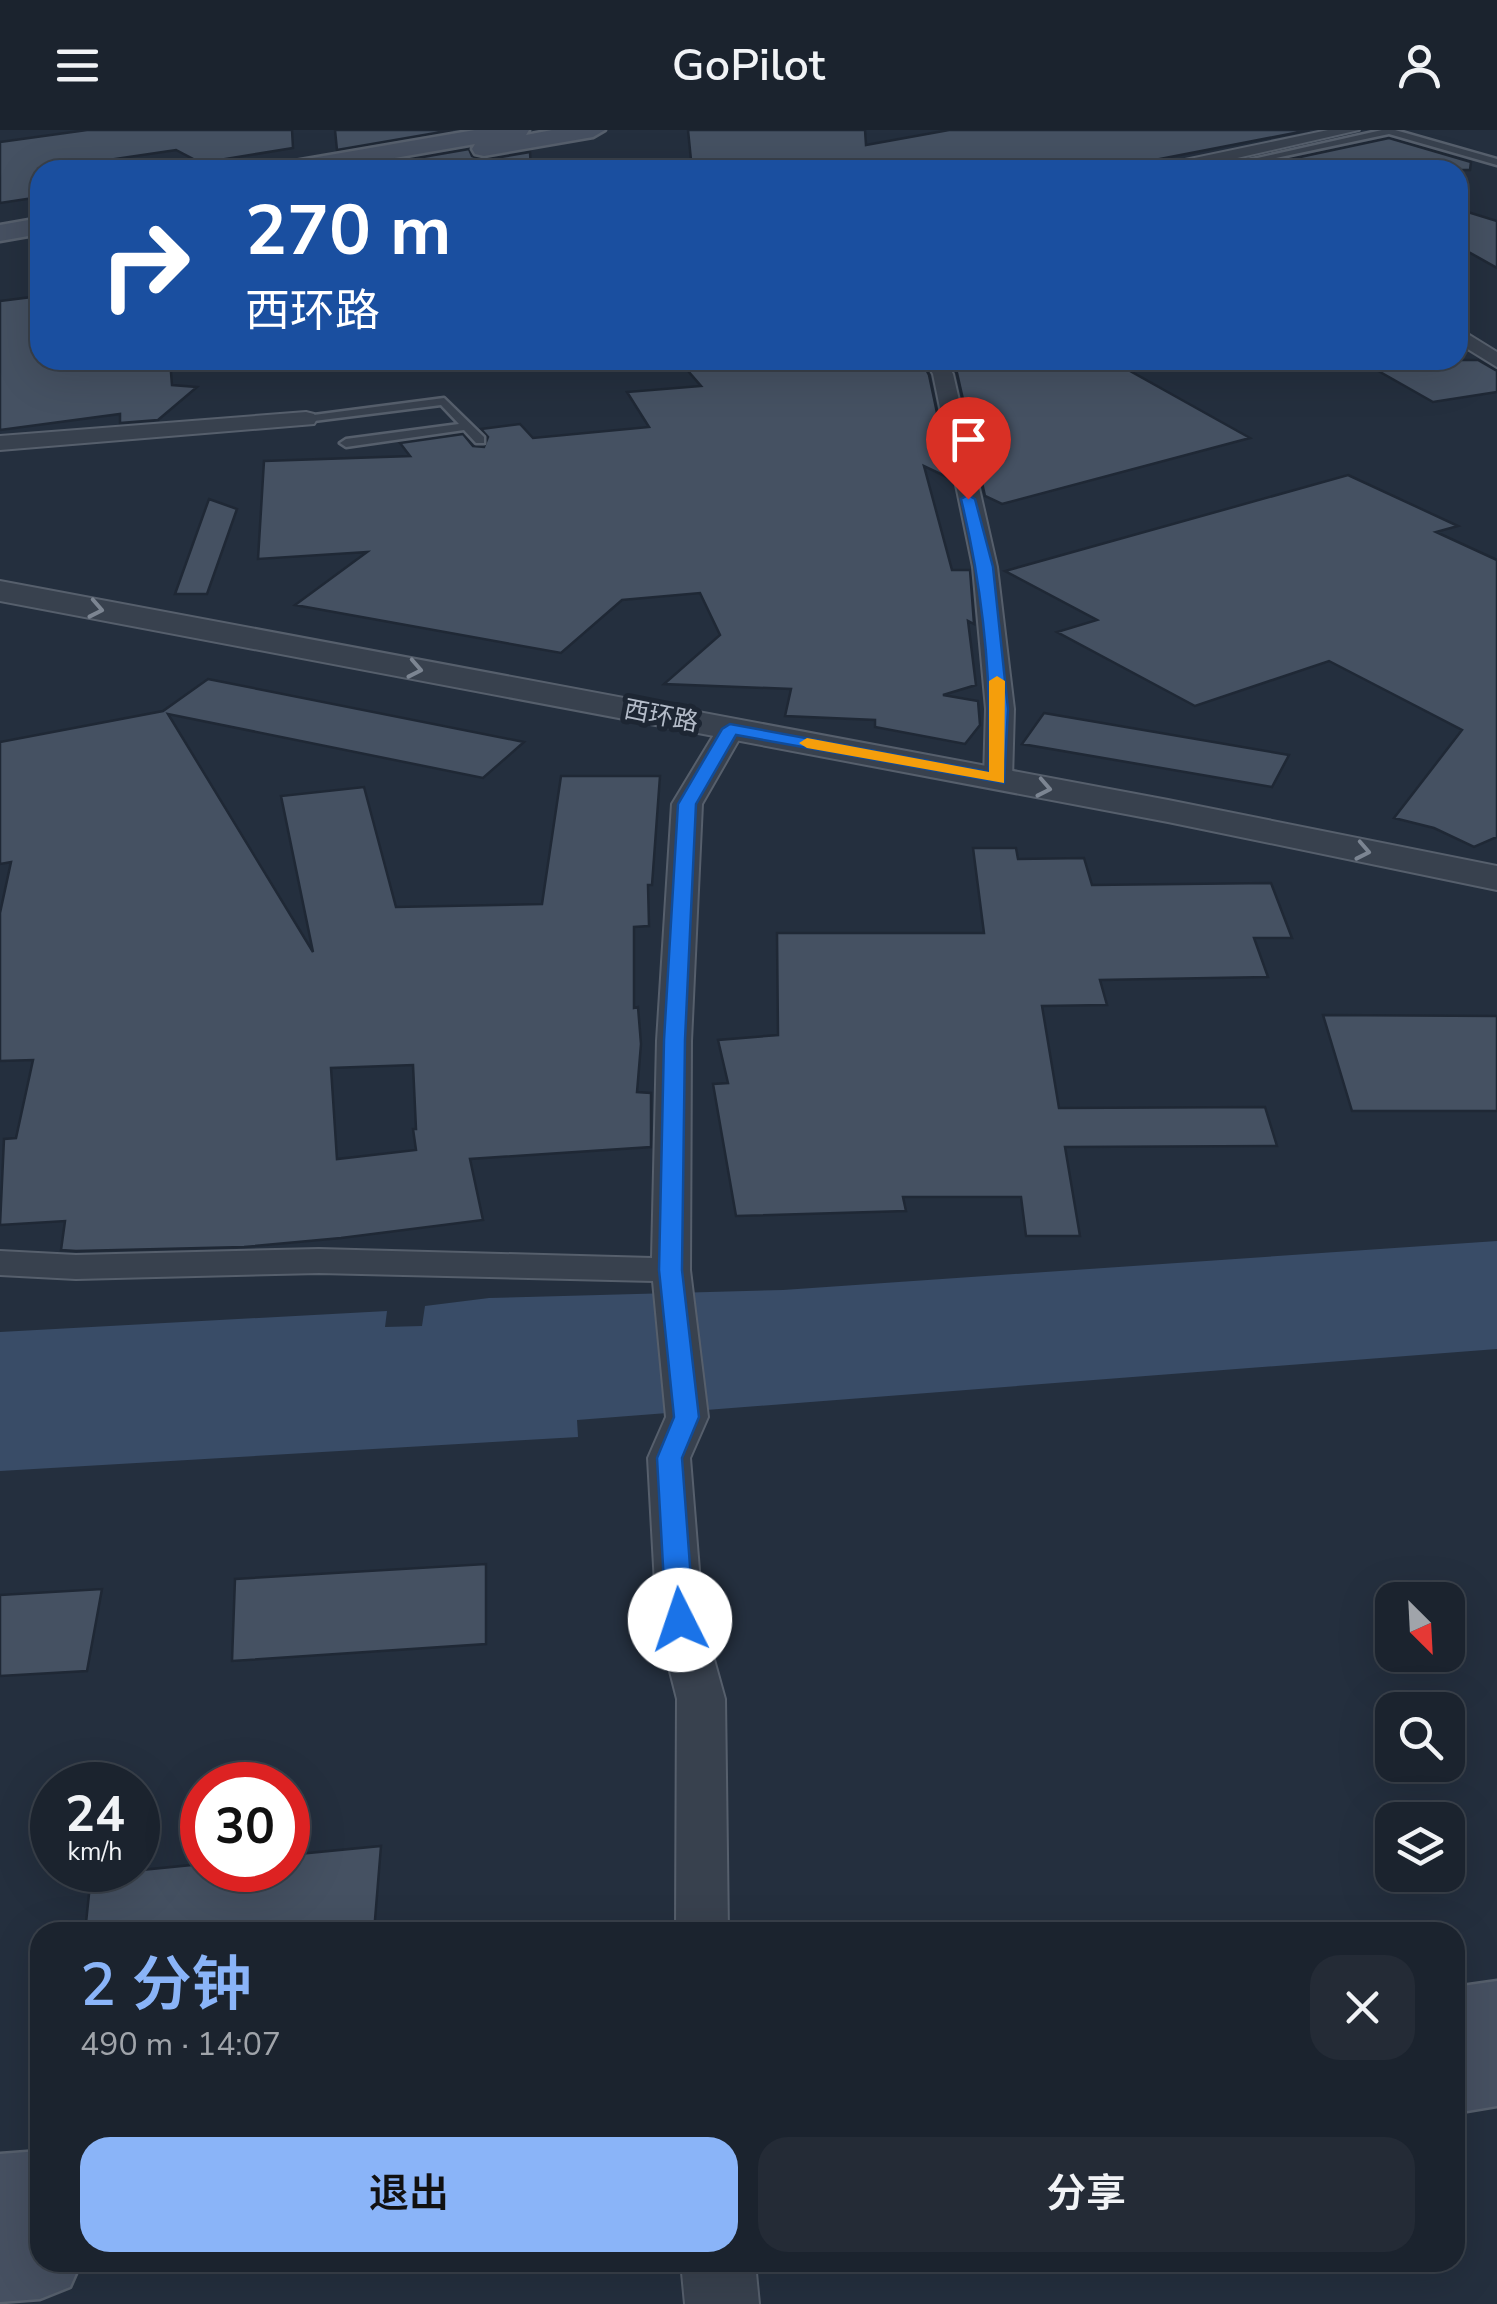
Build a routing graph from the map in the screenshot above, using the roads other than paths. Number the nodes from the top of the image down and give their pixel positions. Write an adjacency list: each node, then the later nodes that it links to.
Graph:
1 (517, 130): 4 (main road)
2 (592, 130): 5 (main road)
3 (1350, 130): 6 (street)
4 (342, 160)
5 (420, 160)
6 (1223, 160)
7 (1254, 160): 8 (lane)
8 (1497, 162)
9 (30, 214): 10 (main road)
10 (0, 218)
11 (30, 228): 12 (main road)
12 (0, 233)
13 (1468, 341): 14 (street)
14 (1497, 360)
15 (941, 370): 25 (street)
16 (306, 419): 17 (lane); 20 (street)
17 (467, 426): 18 (lane); 19 (lane)
18 (379, 438): 21 (lane); 22 (lane)
19 (480, 440)
20 (0, 443)
21 (346, 443)
22 (392, 454)
23 (0, 591): 24 (street, 西环路, one-way to 24)
24 (730, 729): 25 (street, 西环路); 28 (street)
25 (998, 779): 26 (street, 西环路, one-way to 26)
26 (1497, 878)
27 (0, 1263): 28 (street)
28 (671, 1270): 29 (street)
29 (702, 1922)
30 (1497, 2014): 31 (main road)
31 (1465, 2019)
32 (1497, 2071): 33 (main road)
33 (1465, 2076)
34 (30, 2190): 35 (main road)
35 (0, 2192)
36 (30, 2259): 37 (main road)
37 (0, 2262)
38 (719, 2272): 39 (street)
39 (722, 2304)

